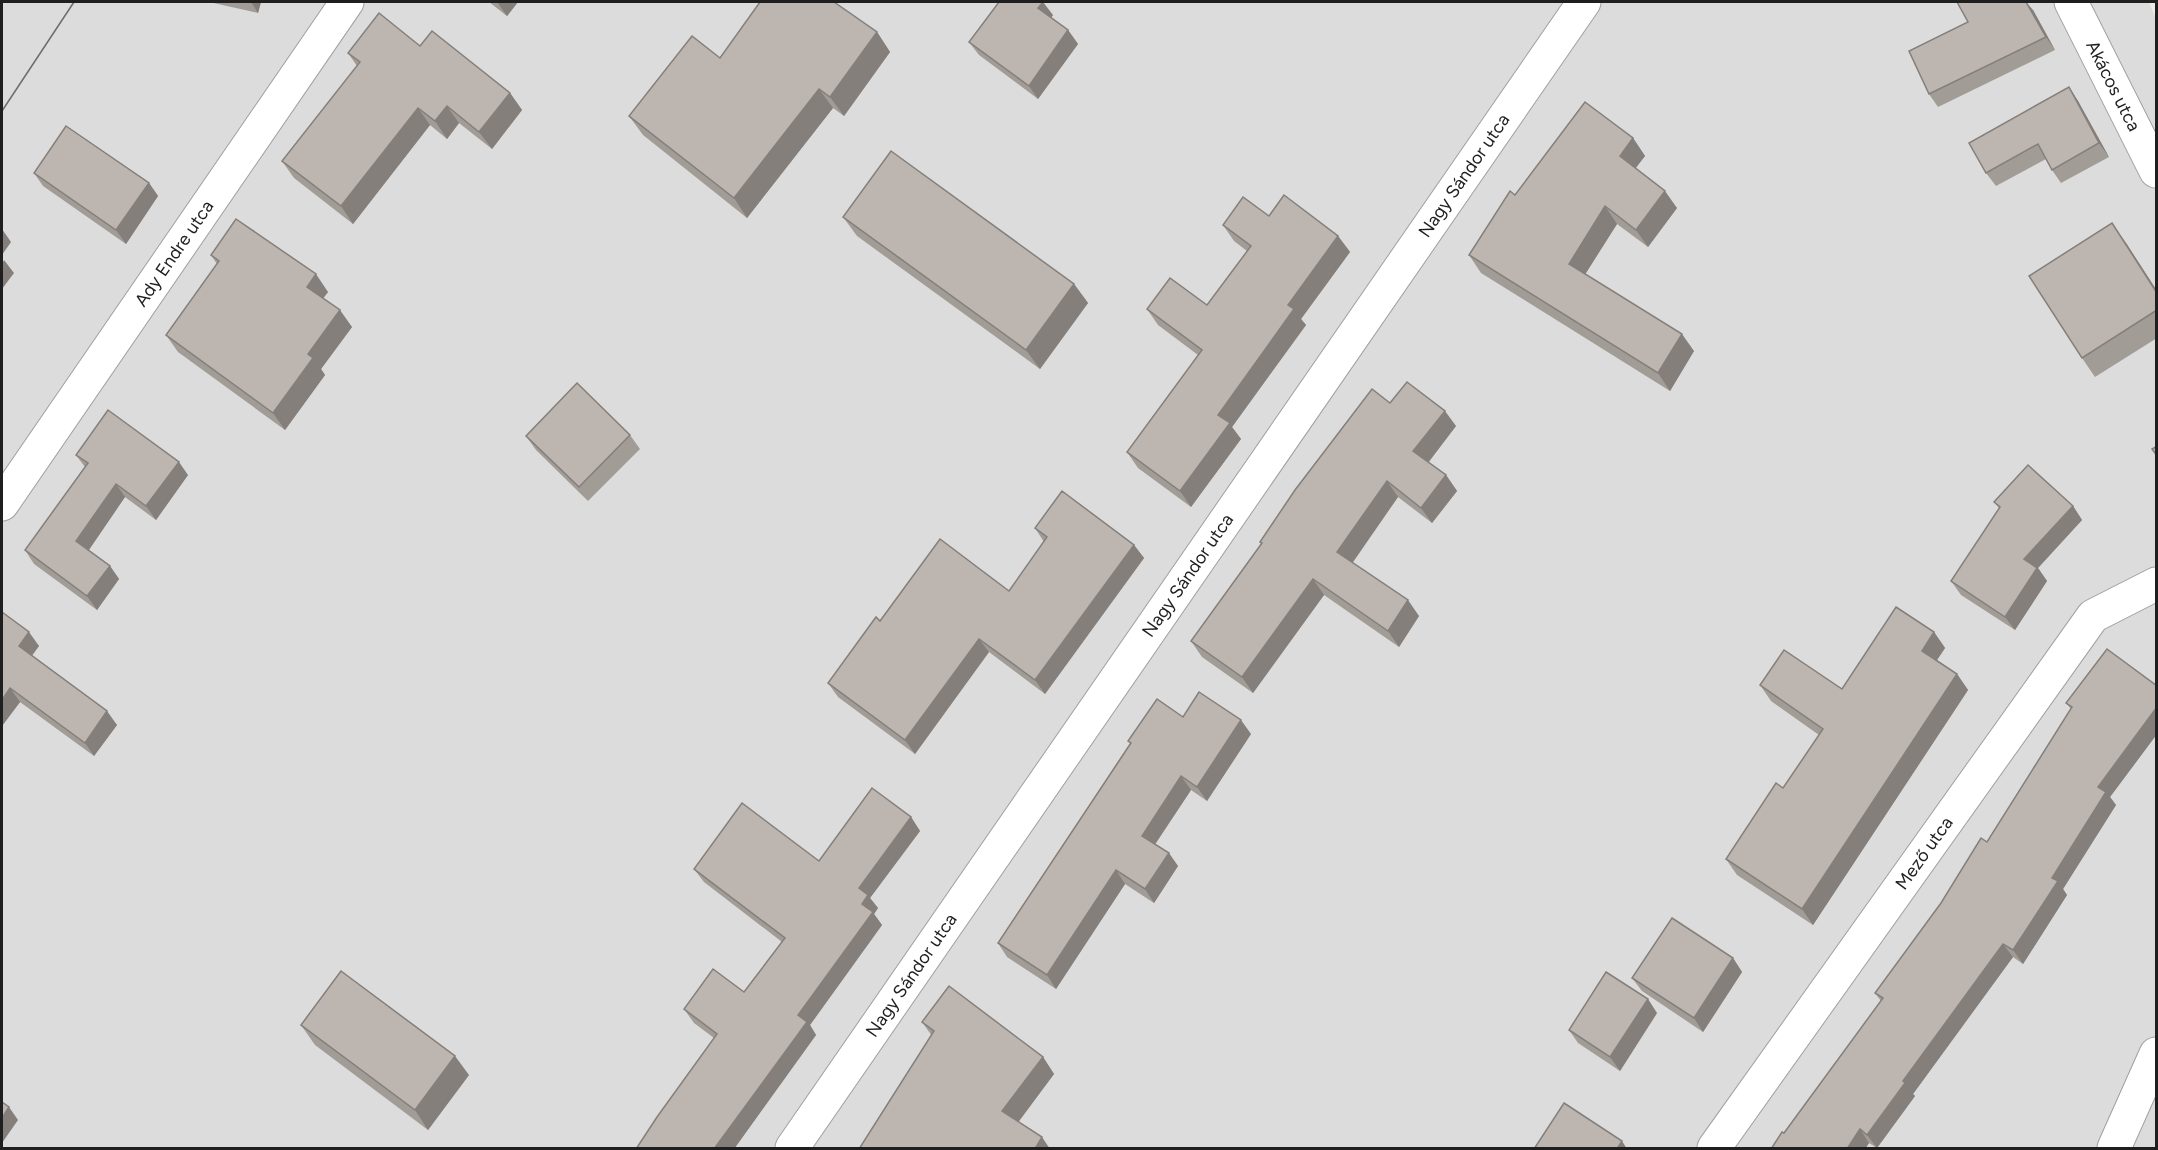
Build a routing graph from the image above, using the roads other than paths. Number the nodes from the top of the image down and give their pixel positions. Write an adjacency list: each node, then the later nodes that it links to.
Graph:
1 (347, 2): 5 (street, Ady Endre utca)
2 (1584, 2): 8 (street, Nagy Sándor utca)
3 (2071, 2): 4 (street, Akácos utca)
4 (2157, 171)
5 (2, 504)
6 (2157, 584): 9 (street, Mező utca)
7 (2157, 1054): 10 (street)
8 (792, 1149)
9 (1714, 1149)
10 (2114, 1149)

